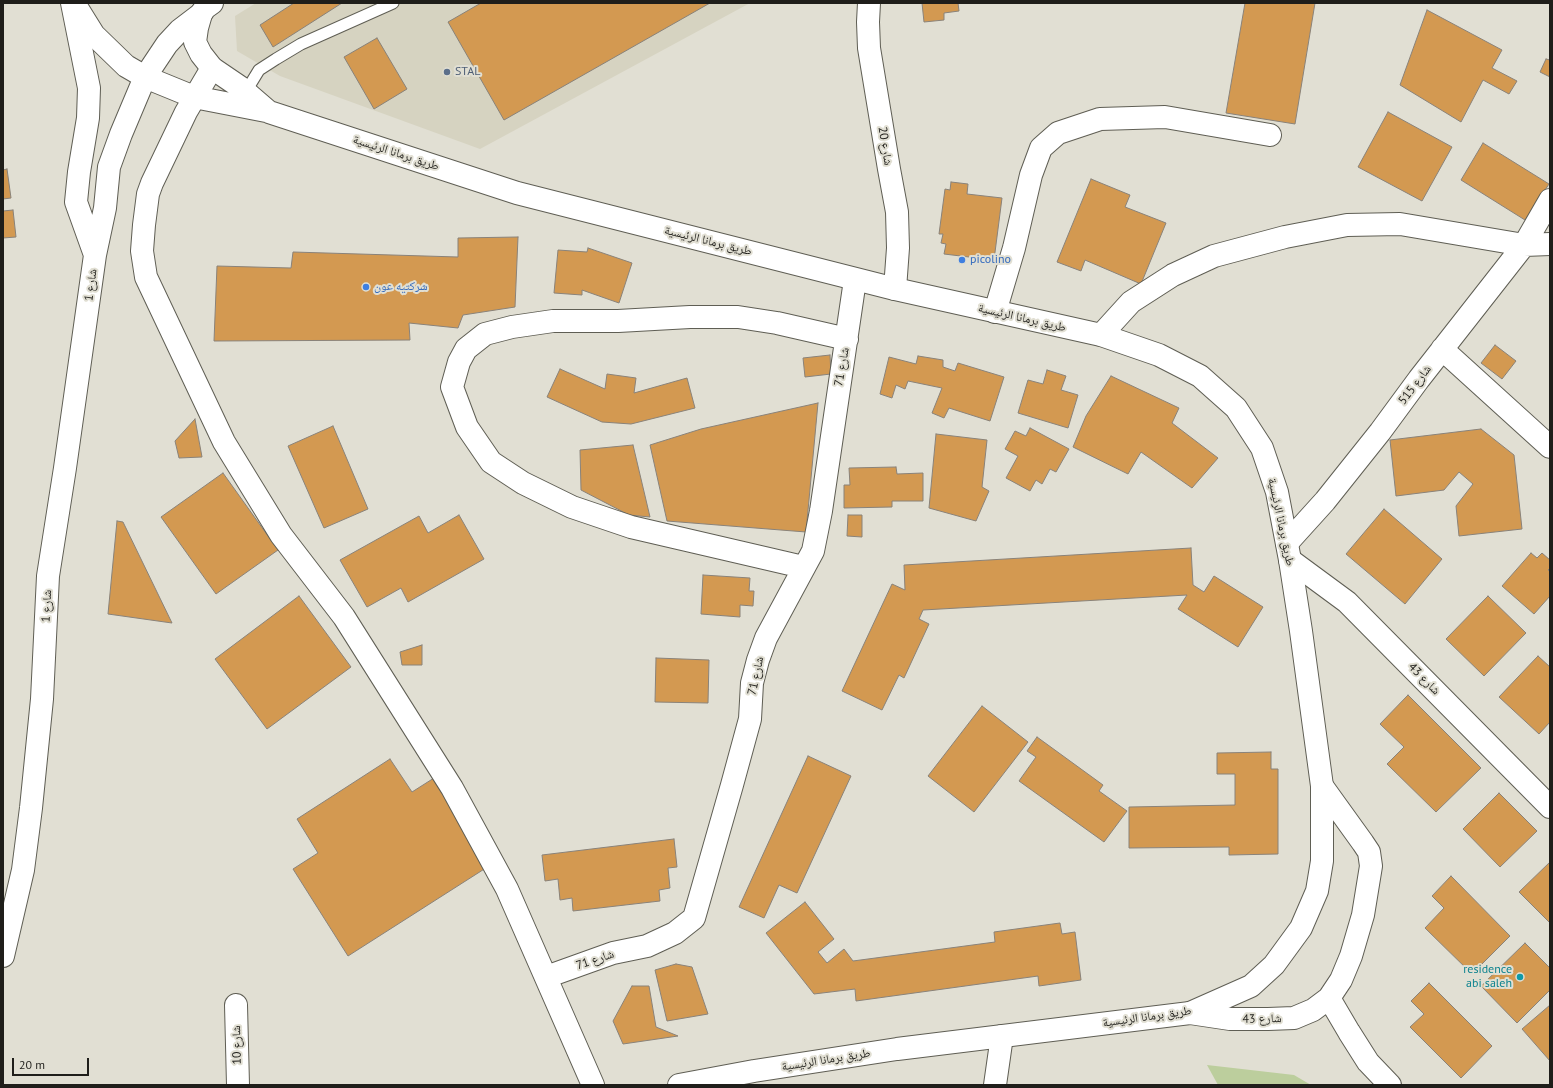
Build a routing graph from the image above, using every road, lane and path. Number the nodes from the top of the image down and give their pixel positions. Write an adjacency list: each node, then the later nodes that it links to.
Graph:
1 (73, 3): 6 (street); 14 (street)
2 (393, 3): 7 (lane)
3 (869, 3): 16 (street, شارع 20)
4 (206, 8): 5 (street, طريق برمانا الرئيسية); 6 (street, شارع 1)
5 (212, 68): 7 (street, طريق برمانا الرئيسية); 8 (street)
6 (145, 77): 8 (street); 14 (street, شارع 1)
7 (245, 93): 9 (street, طريق برمانا الرئيسية)
8 (194, 97): 9 (street); 27 (street)
9 (269, 112): 15 (street, طريق برمانا الرئيسية)
10 (1270, 135): 17 (street)
11 (1550, 200): 12 (street, شارع 515)
12 (1524, 244): 13 (street); 18 (street); 20 (street, شارع 515)
13 (1550, 244)
14 (95, 255): 26 (street, شارع 1)
15 (856, 280): 16 (street, طريق برمانا الرئيسية); 19 (street, شارع 71)
16 (895, 289): 17 (street, طريق برمانا الرئيسية)
17 (995, 312): 18 (street, طريق برمانا الرئيسية)
18 (1101, 335): 22 (street, طريق برمانا الرئيسية)
19 (847, 339): 23 (street, شارع 71); 23 (street)
20 (1442, 350): 21 (street); 22 (street, شارع 515)
21 (1550, 447)
22 (1288, 551): 24 (street, طريق برمانا الرئيسية); 25 (street, شارع 43)
23 (803, 567): 27 (street, شارع 71)
24 (1322, 786): 28 (street, شارع 43); 30 (street, طريق برمانا الرئيسية)
25 (1550, 808)
26 (3, 956)
27 (546, 977): 33 (street)
28 (1329, 998): 30 (street, شارع 43); 36 (street)
29 (236, 1005): 32 (street, شارع 10)
30 (1190, 1013): 31 (street, طريق برمانا الرئيسية)
31 (1002, 1036): 34 (street, طريق برمانا الرئيسية); 35 (street)
32 (238, 1085)
33 (593, 1085)
34 (679, 1085)
35 (995, 1085)
36 (1390, 1085)

